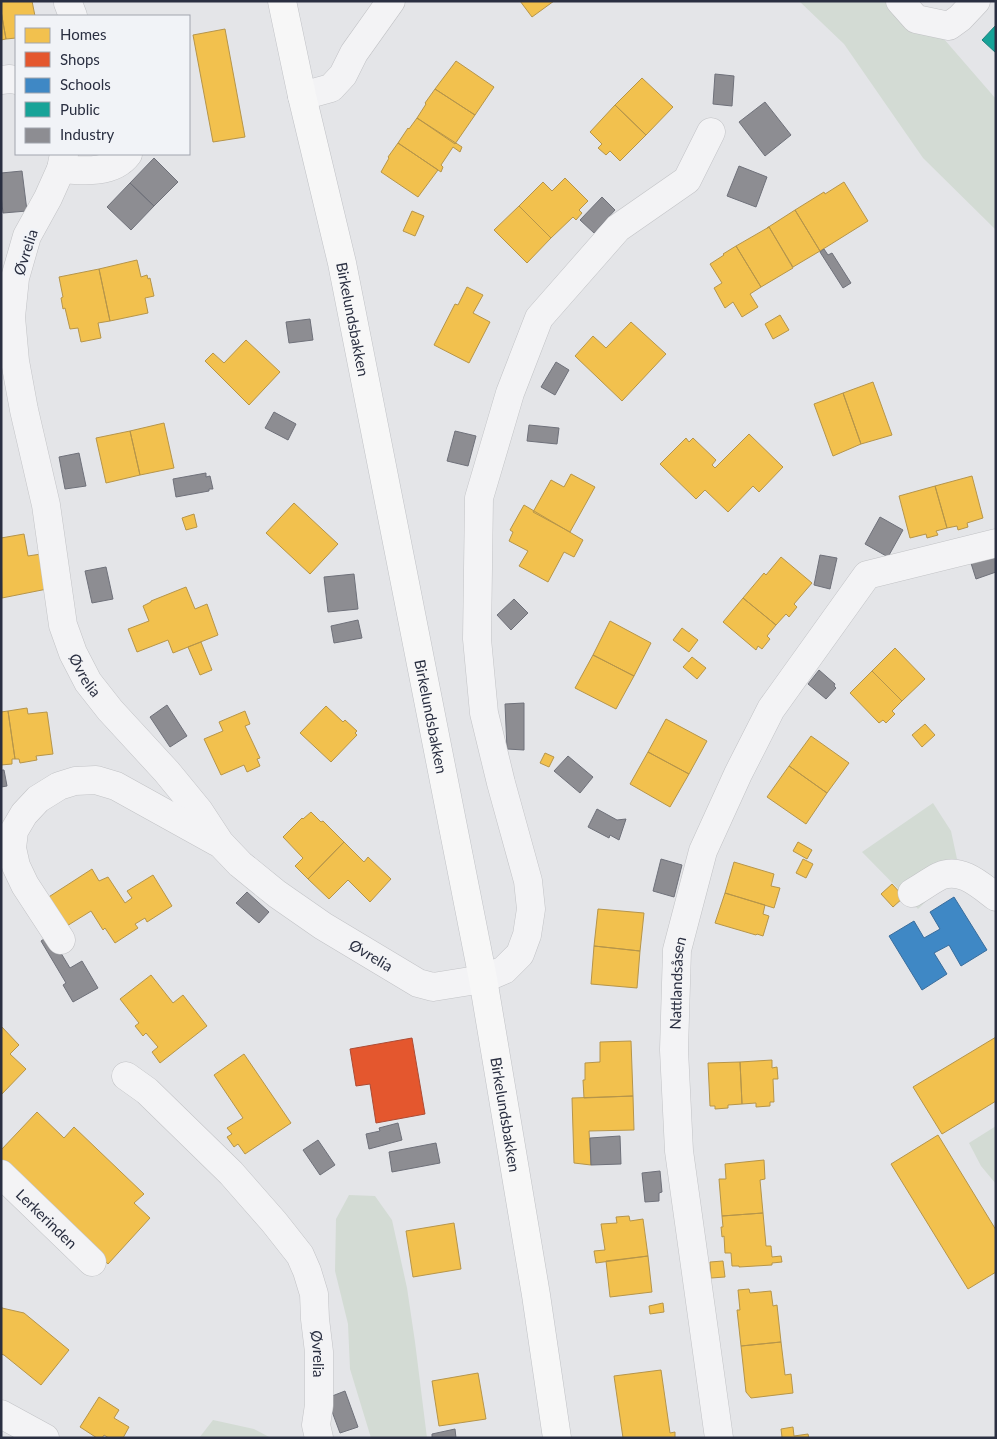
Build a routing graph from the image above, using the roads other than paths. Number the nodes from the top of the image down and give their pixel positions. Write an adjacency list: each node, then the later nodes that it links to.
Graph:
1 (282, 1): 7 (main road, Birkelundsbakken)
2 (391, 1): 7 (street)
3 (900, 1): 4 (street)
4 (968, 9)
5 (1, 80): 6 (street)
6 (15, 80)
7 (302, 96): 16 (main road, Birkelundsbakken)
8 (711, 132): 16 (street, Øvrelia)
9 (127, 155): 10 (street, Øvrelia)
10 (62, 161): 12 (street, Øvrelia)
11 (996, 543): 24 (street, Nattlandsåsen)
12 (220, 844): 15 (street); 16 (street, Øvrelia)
13 (912, 893): 14 (street)
14 (996, 897)
15 (61, 940)
16 (483, 979): 23 (main road, Birkelundsbakken)
17 (126, 1076): 22 (street, Øvrelia)
18 (1, 1174): 19 (street, Lerkerinden)
19 (92, 1262)
20 (1, 1414): 21 (street)
21 (45, 1438)
22 (319, 1438)
23 (557, 1438)
24 (719, 1438)

